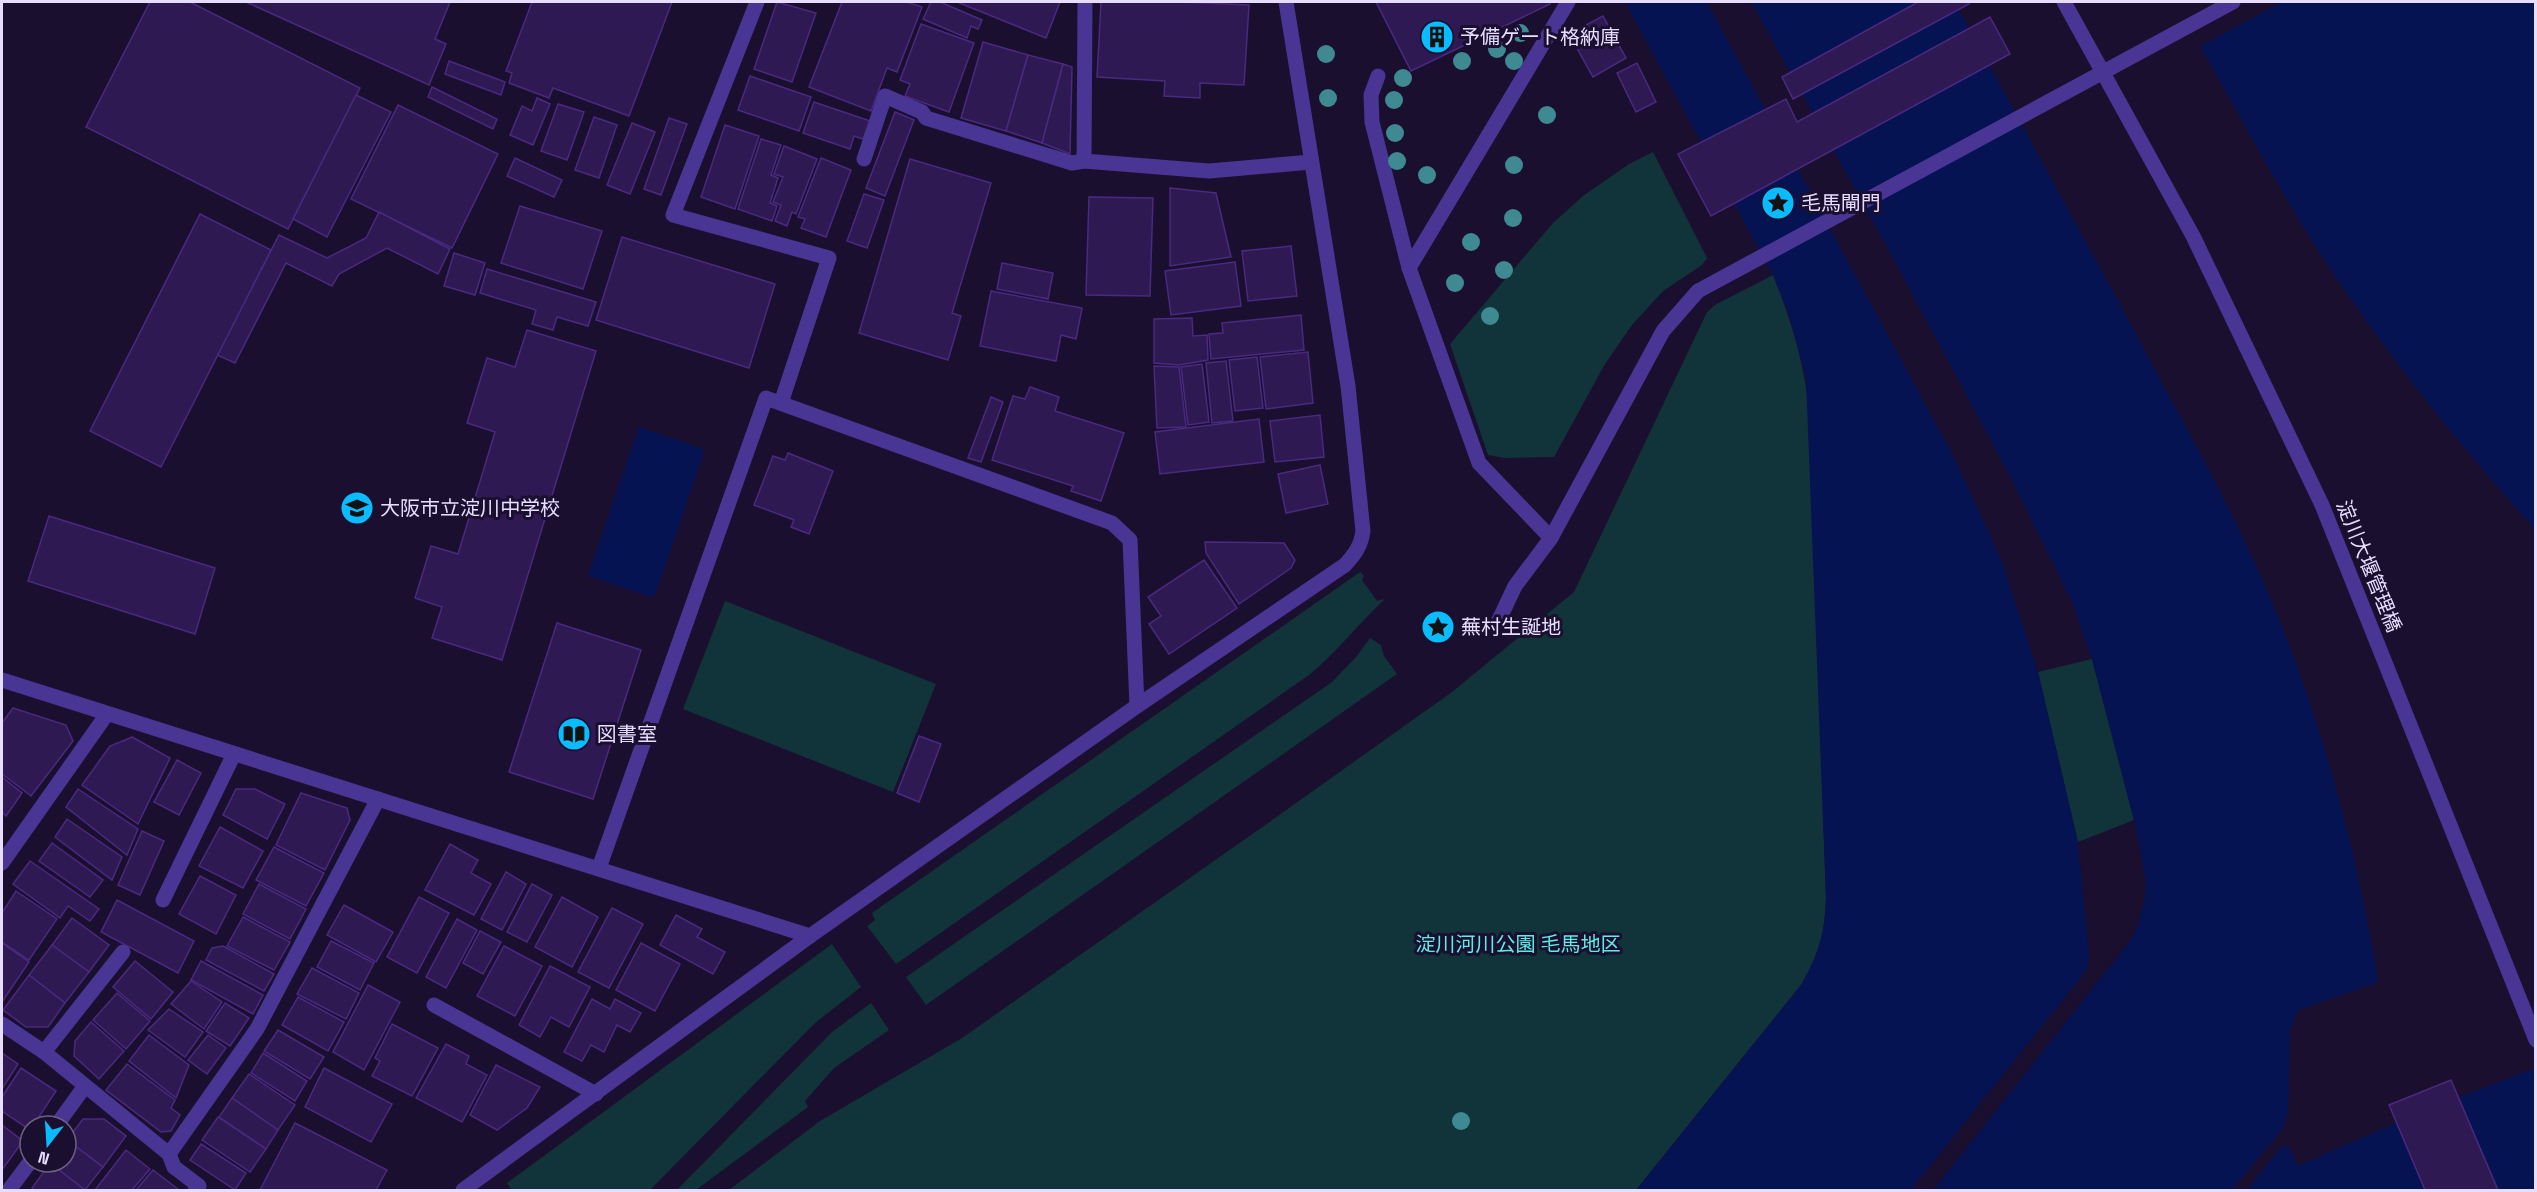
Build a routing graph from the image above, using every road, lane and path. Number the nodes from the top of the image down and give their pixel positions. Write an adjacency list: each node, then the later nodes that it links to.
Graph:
1 (757, 2): 13 (street)
2 (1085, 2): 10 (street)
3 (1286, 2): 11 (street)
4 (1568, 2): 12 (street)
5 (2064, 2): 7 (street, 淀川大堰管理橋)
6 (2233, 2): 7 (street)
7 (2103, 72): 14 (street); 28 (street, 淀川大堰管理橋)
8 (1378, 75): 12 (street)
9 (864, 159): 10 (street)
10 (1084, 161): 11 (street)
11 (1311, 162): 17 (street)
12 (1409, 268): 14 (street)
13 (781, 403): 17 (street); 22 (street)
14 (1551, 538): 15 (street)
15 (1498, 622)
16 (2, 680): 18 (street)
17 (1137, 706): 24 (street)
18 (107, 714): 19 (street); 21 (street)
19 (234, 754): 20 (street); 23 (street)
20 (378, 800): 22 (street); 33 (street)
21 (2, 863)
22 (598, 868): 24 (street)
23 (163, 900)
24 (810, 936): 31 (street)
25 (123, 952): 29 (street)
26 (434, 1005): 31 (street)
27 (2, 1024): 29 (street)
28 (2535, 1040)
29 (44, 1052): 30 (street)
30 (85, 1086): 32 (street); 33 (street)
31 (596, 1094): 37 (street)
32 (65, 1114)
33 (169, 1154): 36 (street)
34 (21, 1174): 35 (street)
35 (9, 1191)
36 (195, 1191)
37 (463, 1191)

